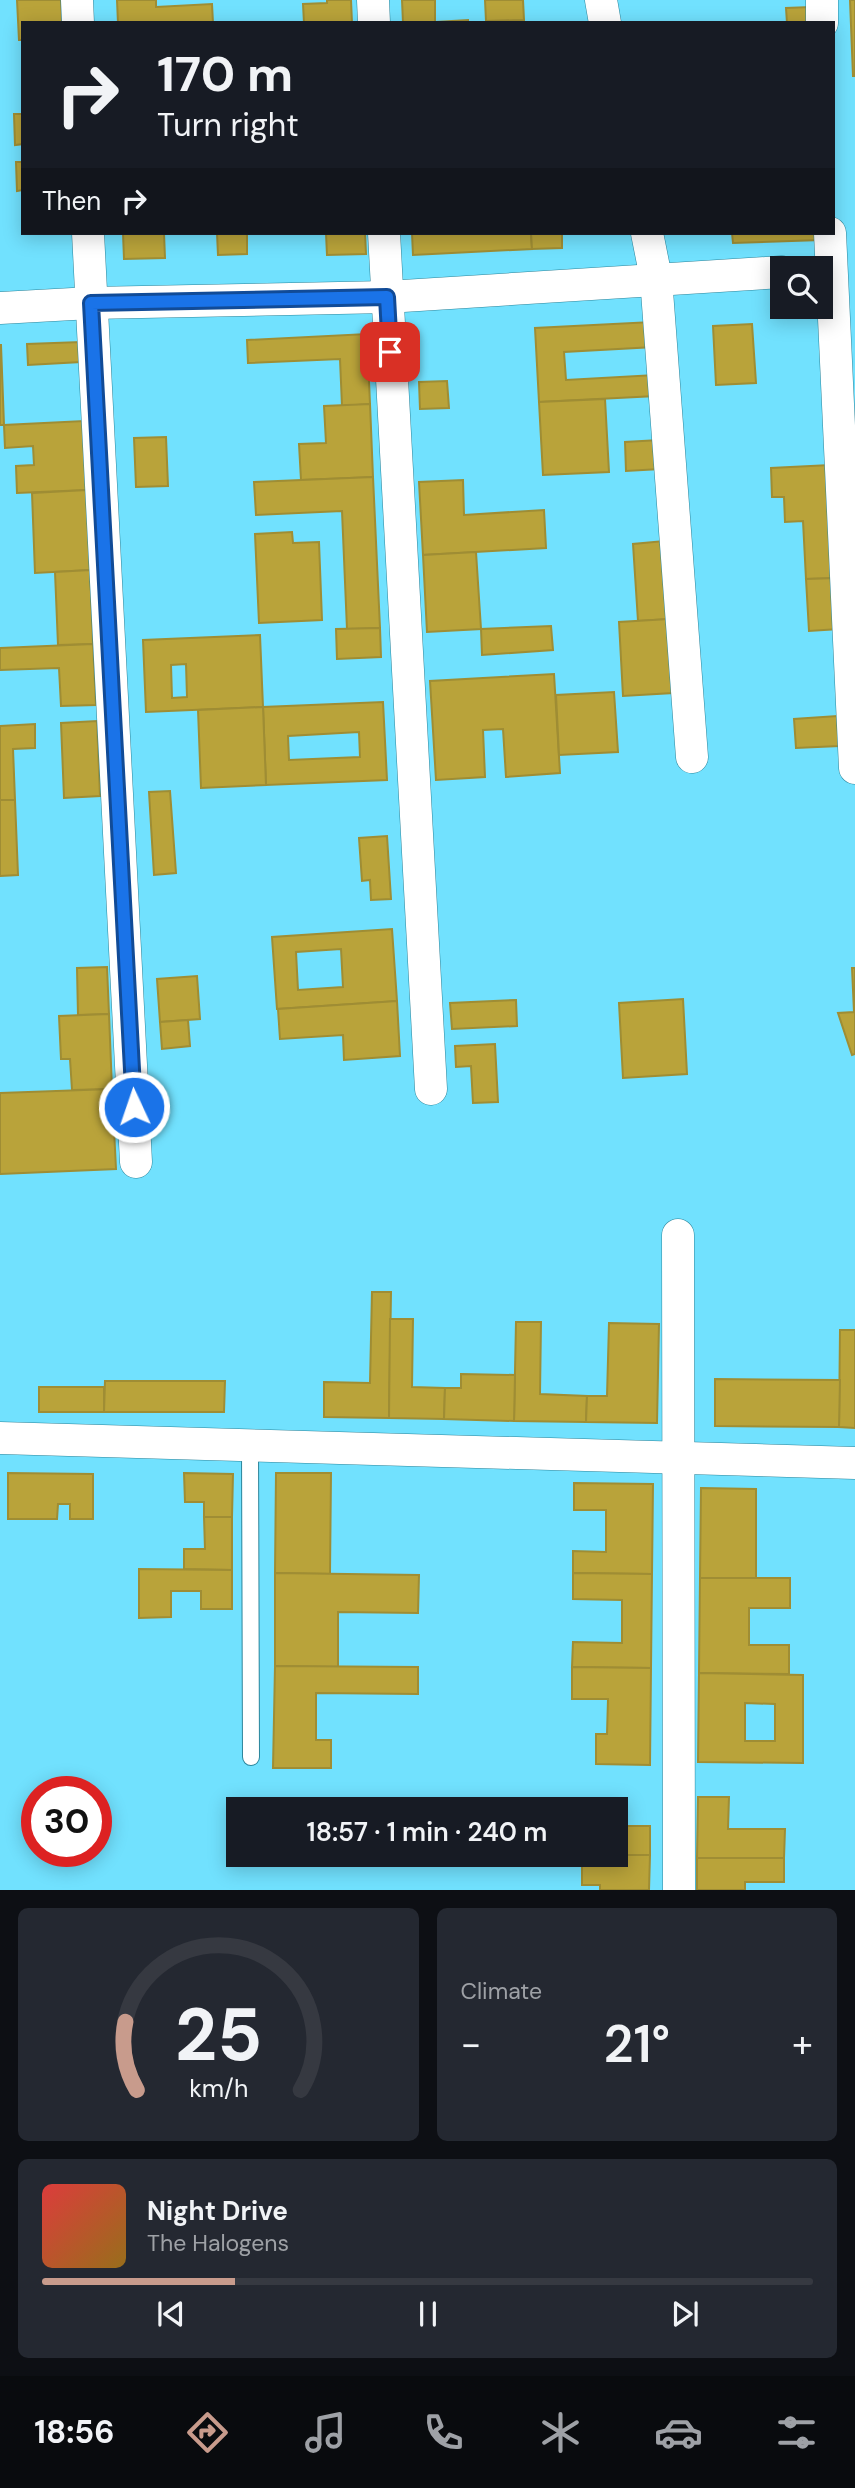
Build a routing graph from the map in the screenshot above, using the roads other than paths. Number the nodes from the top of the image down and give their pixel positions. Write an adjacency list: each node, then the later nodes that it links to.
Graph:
1 (77, 0): 5 (street)
2 (373, 0): 6 (street)
3 (601, 0): 7 (street)
4 (822, 0): 8 (street)
5 (78, 21)
6 (374, 21)
7 (605, 21)
8 (822, 21)
9 (88, 235): 17 (street)
10 (384, 235): 16 (street)
11 (647, 235): 15 (street)
12 (830, 235): 13 (street)
13 (836, 269): 20 (street)
14 (770, 273): 15 (street)
15 (656, 278): 16 (street); 19 (street)
16 (387, 297): 17 (street); 21 (street)
17 (91, 303): 18 (street); 22 (street)
18 (0, 308)
19 (692, 757)
20 (855, 768)
21 (431, 1089)
22 (136, 1162)
23 (678, 1235): 26 (street)
24 (0, 1438): 25 (street)
25 (250, 1446): 26 (street); 28 (lane)
26 (677, 1459): 27 (street); 29 (street)
27 (855, 1463)
28 (251, 1757)
29 (678, 1889)

